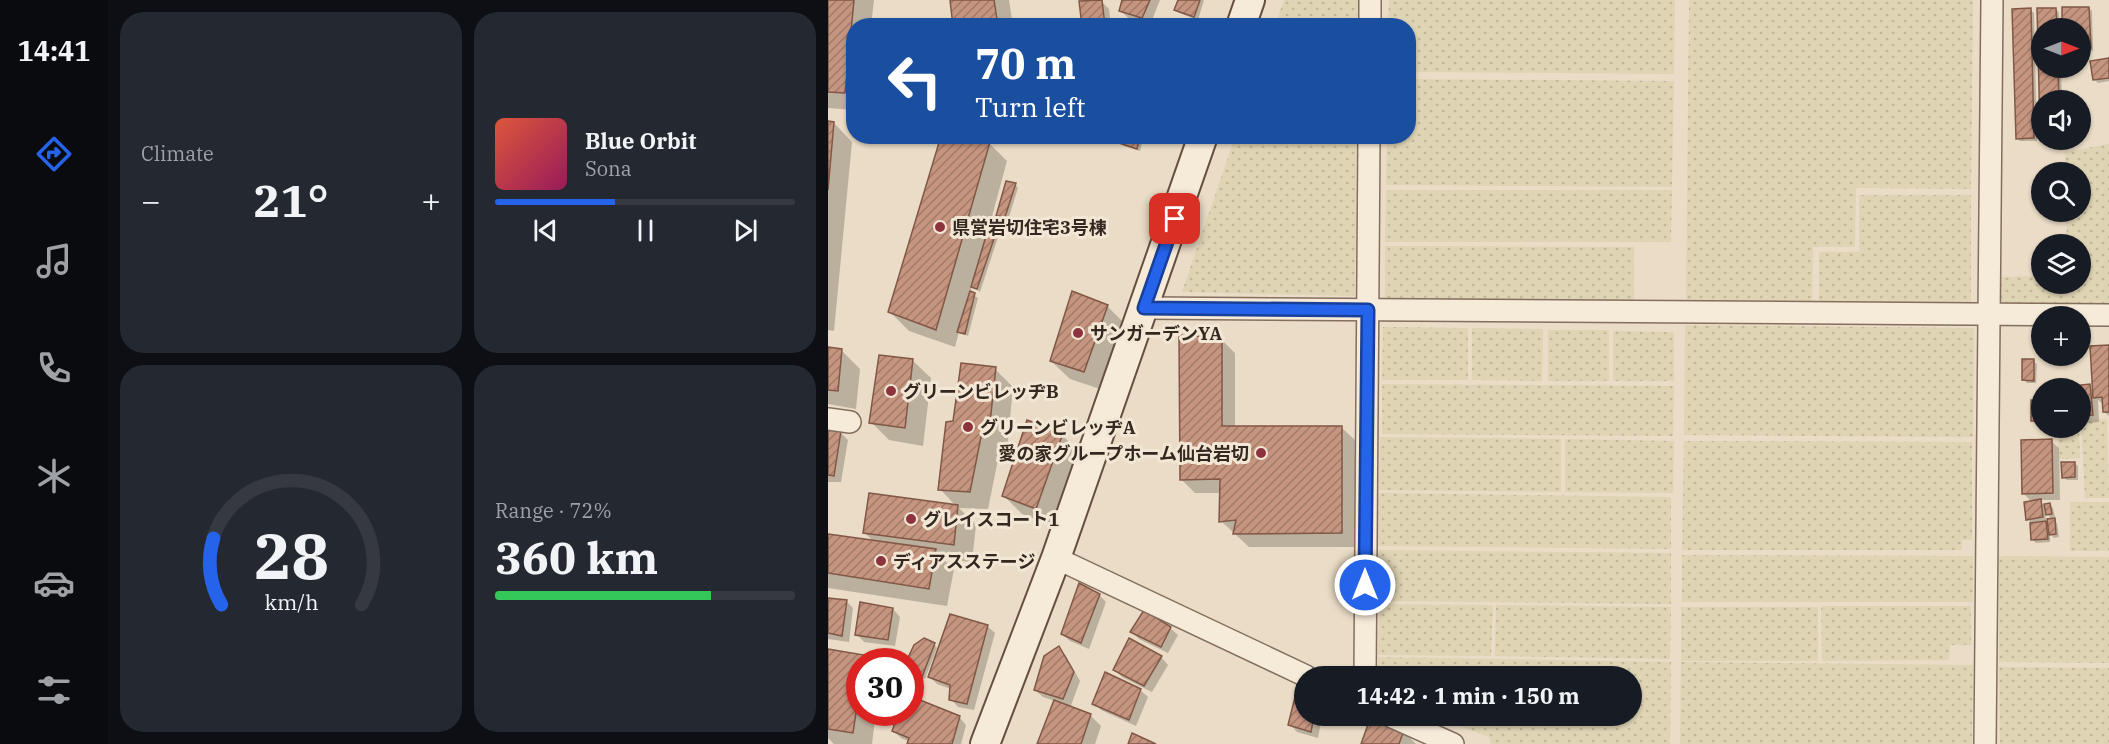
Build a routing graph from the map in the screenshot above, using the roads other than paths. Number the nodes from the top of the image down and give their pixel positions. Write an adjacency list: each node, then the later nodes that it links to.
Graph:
1 (1250, 0): 4 (street)
2 (1370, 0): 5 (street)
3 (1992, 0): 10 (street)
4 (1244, 18)
5 (1370, 18)
6 (1200, 144): 8 (street)
7 (1369, 144): 9 (street)
8 (1144, 308): 9 (street); 14 (street)
9 (1368, 310): 10 (street); 15 (street)
10 (1989, 315): 11 (street); 20 (street)
11 (2109, 315)
12 (828, 419): 13 (street)
13 (850, 422)
14 (1056, 558): 16 (street); 18 (street)
15 (1365, 666)
16 (1294, 670)
17 (1412, 726): 19 (street)
18 (985, 744)
19 (1453, 744)
20 (1985, 744)

